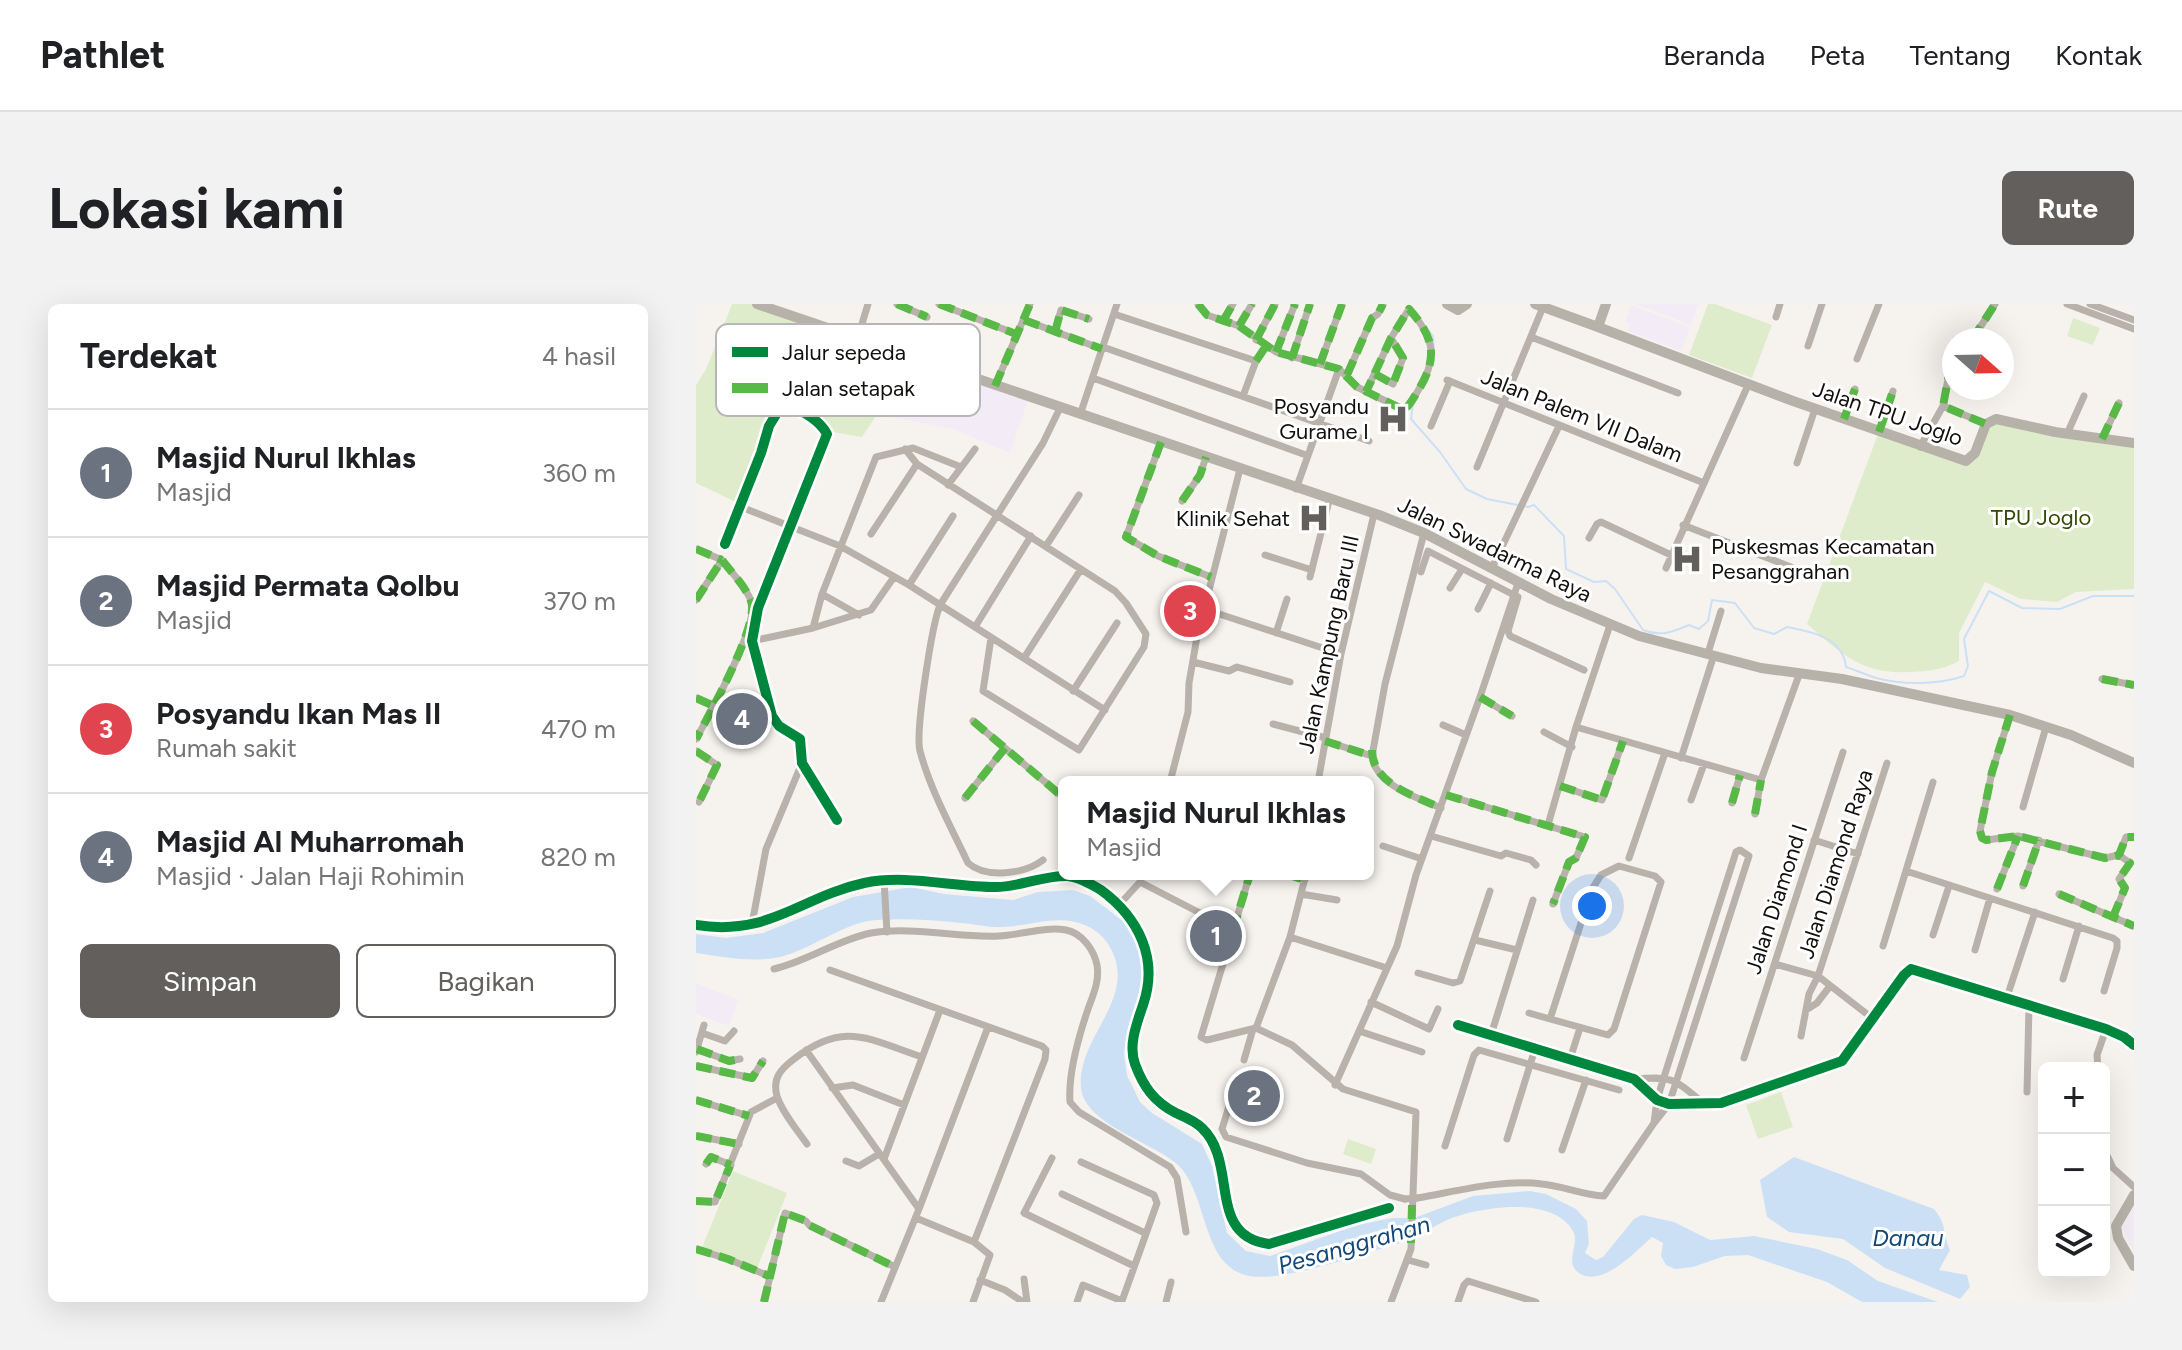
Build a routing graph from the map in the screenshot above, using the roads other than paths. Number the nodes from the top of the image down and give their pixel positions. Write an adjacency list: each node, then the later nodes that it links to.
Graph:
1 (757, 304): 35 (main road, Jalan Swadarma Raya)
2 (868, 304): 36 (street)
3 (897, 304): 29 (street)
4 (939, 304): 42 (street)
5 (1030, 304): 32 (street)
6 (1117, 304): 27 (street)
7 (1198, 304): 28 (street)
8 (1213, 304): 28 (street)
9 (1233, 304): 34 (street)
10 (1252, 304): 37 (street)
11 (1275, 304): 45 (street)
12 (1295, 304): 49 (street)
13 (1310, 304): 50 (street)
14 (1342, 304): 53 (street)
15 (1383, 304): 56 (street)
16 (1447, 304): 17 (main road)
17 (1467, 304)
18 (1606, 304): 38 (main road)
19 (1780, 304): 30 (street)
20 (1822, 304): 47 (street)
21 (1879, 304): 51 (street)
22 (1995, 304): 39 (street)
23 (2067, 304): 40 (street)
24 (2090, 304): 33 (street)
25 (1539, 305): 26 (main road, Jalan TPU Joglo); 43 (street)
26 (1557, 308): 38 (main road, Jalan TPU Joglo)
27 (1114, 314): 48 (street); 52 (street)
28 (1207, 315): 34 (street)
29 (927, 317)
30 (1776, 317)
31 (1089, 319): 41 (street)
32 (1024, 320): 41 (street); 42 (street)
33 (2134, 320)
34 (1223, 321): 37 (street)
35 (818, 324)
36 (862, 324)
37 (1239, 326): 45 (street)
38 (1598, 327): 59 (main road, Jalan TPU Joglo)
39 (1980, 328)
40 (2134, 329)
41 (1055, 332): 48 (street)
42 (1016, 334): 60 (street)
43 (1531, 337): 64 (street); 68 (street)
44 (1391, 338): 55 (street); 55 (street); 63 (street)
45 (1256, 340): 46 (street)
46 (1266, 346): 49 (street); 52 (street)
47 (1808, 346)
48 (1102, 348): 57 (street); 65 (street)
49 (1276, 352): 50 (street)
50 (1292, 358): 53 (street)
51 (1857, 359)
52 (1256, 361): 65 (street)
53 (1320, 364): 54 (street)
54 (1339, 369): 56 (street); 77 (street)
55 (1375, 374): 63 (street)
56 (1347, 375): 63 (street)
57 (1093, 378): 73 (street); 90 (street)
58 (980, 381): 60 (main road, Jalan Swadarma Raya)
59 (1749, 383): 72 (main road, Jalan TPU Joglo); 97 (street)
60 (995, 386): 71 (main road, Jalan Swadarma Raya)
61 (1855, 389): 76 (street)
62 (1893, 391): 81 (street)
63 (1366, 392)
64 (1678, 393)
65 (1243, 396): 77 (street)
66 (2084, 396): 82 (street)
67 (1945, 400): 70 (street)
68 (1504, 402): 79 (street, Jalan Palem VII Dalam); 80 (street, Jalan Palem VII Dalam); 95 (street)
69 (2119, 403): 83 (street)
70 (1943, 406): 78 (street); 87 (street)
71 (1058, 407): 73 (main road, Jalan Swadarma Raya); 105 (street)
72 (1815, 409): 76 (main road, Jalan TPU Joglo); 92 (street)
73 (1080, 415): 85 (main road, Jalan Swadarma Raya)
74 (775, 416): 103 (street)
75 (808, 416): 108 (street)
76 (1844, 419): 81 (main road, Jalan TPU Joglo)
77 (1318, 423): 84 (street); 90 (street)
78 (1986, 424): 82 (main road, Jalan TPU Joglo); 87 (main road, Jalan TPU Joglo)
79 (1431, 426)
80 (1559, 426): 97 (street, Jalan Palem VII Dalam); 121 (street)
81 (1879, 432): 87 (main road, Jalan TPU Joglo)
82 (2067, 434): 83 (main road, Jalan TPU Joglo)
83 (2102, 439): 86 (main road, Jalan TPU Joglo)
84 (1369, 441)
85 (1161, 442): 91 (main road, Jalan Swadarma Raya); 127 (street)
86 (2134, 443)
87 (1920, 447)
88 (905, 449): 93 (street); 94 (street); 114 (street)
89 (975, 449): 94 (street)
90 (1306, 455): 99 (street)
91 (1206, 457): 96 (main road, Jalan Swadarma Raya); 101 (street)
92 (1797, 463)
93 (917, 464): 98 (street); 110 (street)
94 (961, 467): 98 (street)
95 (1477, 467)
96 (1240, 469): 99 (main road, Jalan Swadarma Raya); 127 (street)
97 (1704, 483): 107 (street)
98 (948, 485): 105 (street)
99 (1296, 489): 102 (main road, Jalan Swadarma Raya)
100 (1079, 495): 115 (street)
101 (1182, 501)
102 (1329, 501): 104 (main road, Jalan Swadarma Raya); 117 (street)
103 (741, 507): 108 (street); 113 (street)
104 (1374, 514): 109 (main road, Jalan Swadarma Raya); 148 (street, Jalan Kampung Baru III)
105 (997, 515): 111 (street); 136 (street)
106 (953, 516): 130 (street)
107 (1683, 525): 118 (street); 120 (street)
108 (790, 529): 114 (street); 147 (street)
109 (1424, 533): 121 (main road, Jalan Swadarma Raya); 179 (street)
110 (871, 534)
111 (1031, 536): 115 (street); 143 (street)
112 (1589, 538): 118 (street)
113 (725, 544)
114 (840, 546): 126 (street); 132 (street)
115 (1046, 546): 123 (street)
116 (696, 549): 119 (street)
117 (1265, 555)
118 (1671, 555): 122 (street)
119 (722, 560): 135 (street); 160 (street)
120 (1791, 567)
121 (1492, 568): 129 (main road, Jalan Swadarma Raya)
122 (1666, 568)
123 (1081, 569): 150 (street); 161 (street)
124 (1462, 569): 125 (street); 128 (street); 131 (street)
125 (1421, 572)
126 (894, 577): 130 (street); 140 (street)
127 (1211, 577): 137 (street)
128 (1491, 583): 133 (street); 138 (street)
129 (1518, 583): 133 (street); 142 (main road, Jalan Swadarma Raya)
130 (909, 585): 136 (street)
131 (1450, 588)
132 (822, 594): 140 (street); 144 (street)
133 (1514, 595): 152 (street); 158 (street)
134 (1287, 599): 145 (street)
135 (696, 600)
136 (940, 605): 143 (street); 212 (street)
137 (1204, 609): 145 (street); 151 (street)
138 (1478, 609)
139 (1721, 611): 149 (street)
140 (859, 615): 144 (street)
141 (1117, 623): 157 (street)
142 (1610, 625): 149 (main road, Jalan Swadarma Raya); 167 (street)
143 (975, 627): 146 (street)
144 (813, 628): 147 (street)
145 (1276, 633): 148 (street)
146 (991, 638): 150 (street); 161 (street)
147 (752, 644): 181 (street)
148 (1341, 654): 172 (street, Jalan Kampung Baru III)
149 (1711, 654): 153 (main road, Jalan Swadarma Raya); 180 (street)
150 (1024, 658): 157 (street)
151 (1193, 662): 155 (street); 186 (street)
152 (1584, 670)
153 (1799, 675): 162 (main road, Jalan Swadarma Raya); 188 (street)
154 (2102, 679): 156 (street)
155 (1290, 682)
156 (2134, 685)
157 (1073, 691): 161 (street)
158 (1480, 697): 163 (street); 170 (street)
159 (696, 698): 160 (street)
160 (714, 706): 171 (street)
161 (1105, 710)
162 (2010, 715): 168 (main road, Jalan Swadarma Raya); 203 (street)
163 (1512, 716)
164 (973, 721): 175 (street)
165 (1273, 724): 172 (street)
166 (1443, 725): 170 (street)
167 (1576, 727): 173 (street); 174 (street)
168 (2046, 727): 183 (main road, Jalan Swadarma Raya); 197 (street)
169 (1544, 732): 174 (street)
170 (1466, 735): 192 (street)
171 (696, 739)
172 (1326, 739): 179 (street); 187 (street, Jalan Kampung Baru III)
173 (1623, 741): 178 (street); 190 (street)
174 (1572, 747): 190 (street)
175 (1005, 748): 191 (street); 193 (street)
176 (696, 751): 195 (street)
177 (1843, 752): 205 (street, Jalan Diamond I)
178 (1665, 753): 180 (street); 210 (street)
179 (1372, 756): 198 (street)
180 (1681, 758): 184 (street)
181 (802, 763): 200 (street); 235 (street)
182 (1887, 763): 208 (street, Jalan Diamond Raya)
183 (2134, 763)
184 (1704, 764): 185 (street); 194 (street)
185 (1740, 775): 188 (street); 196 (street)
186 (1172, 776)
187 (1319, 776)
188 (1761, 780): 199 (street)
189 (1933, 782): 214 (street)
190 (1560, 786): 201 (street)
191 (1058, 793)
192 (1446, 795): 198 (street); 201 (street)
193 (965, 798)
194 (1691, 800)
195 (699, 802)
196 (1732, 803)
197 (2023, 807)
198 (1441, 808): 202 (street)
199 (1755, 814)
200 (837, 820)
201 (1548, 825): 231 (street)
202 (1431, 836): 211 (street); 213 (street)
203 (2018, 836): 206 (street); 224 (street)
204 (2134, 837): 209 (street)
205 (1814, 840): 208 (street); 247 (street, Jalan Diamond I)
206 (2039, 840): 209 (street); 223 (street)
207 (1383, 846): 211 (street)
208 (1858, 854): 252 (street, Jalan Diamond Raya)
209 (2119, 855): 234 (street)
210 (1629, 858)
211 (1422, 859): 248 (street)
212 (1043, 860)
213 (1536, 865)
214 (1906, 871): 222 (street); 244 (street)
215 (1058, 876): 221 (street)
216 (1090, 880): 232 (street)
217 (1138, 880): 232 (street)
218 (1144, 880): 240 (street)
219 (1248, 880): 240 (street)
220 (1305, 880): 226 (street)
221 (884, 882): 235 (street); 239 (street)
222 (1949, 886): 228 (street); 241 (street)
223 (2023, 886)
224 (1997, 889)
225 (1490, 891): 243 (street)
226 (1301, 894): 229 (street); 242 (street)
227 (2059, 894): 234 (street)
228 (1990, 898): 233 (street); 246 (street)
229 (1337, 900)
230 (1533, 900): 245 (street)
231 (1553, 904)
232 (1118, 906): 323 (street)
233 (2035, 912): 237 (street); 256 (street)
234 (2113, 917): 238 (street)
235 (752, 924): 236 (street)
236 (696, 925)
237 (2079, 926): 253 (street); 255 (street)
238 (2134, 926)
239 (887, 930): 249 (street); 326 (street)
240 (1233, 930): 268 (street)
241 (1933, 935)
242 (1290, 937): 248 (street); 268 (street)
243 (1475, 940): 245 (street); 251 (street)
244 (1883, 946)
245 (1517, 950): 272 (street)
246 (1975, 950)
247 (1775, 964): 252 (street, Jalan Diamond Raya); 280 (street, Jalan Diamond I)
248 (1387, 968): 257 (street)
249 (774, 969)
250 (830, 970): 260 (street)
251 (1418, 973)
252 (1818, 976): 254 (street, Jalan Diamond Raya); 261 (street, Jalan Diamond Raya)
253 (2063, 979)
254 (1830, 986): 261 (street); 263 (street, Jalan Diamond Raya)
255 (2104, 991)
256 (2007, 997): 258 (street); 263 (street)
257 (1371, 1002): 259 (street); 271 (street)
258 (2029, 1006): 269 (street); 296 (street)
259 (1438, 1009)
260 (940, 1010): 266 (street); 279 (street)
261 (1806, 1010): 273 (street, Jalan Diamond Raya)
262 (1529, 1013): 264 (street)
263 (1872, 1018): 300 (street)
264 (1550, 1019): 267 (street); 267 (street)
265 (1458, 1025): 272 (street)
266 (988, 1027): 324 (street); 328 (street)
267 (1580, 1028): 282 (street)
268 (1255, 1029): 283 (street); 293 (street)
269 (2106, 1029): 274 (street); 285 (street)
270 (734, 1031): 276 (street)
271 (1359, 1031): 278 (street); 293 (street)
272 (1491, 1035): 275 (street)
273 (1801, 1036)
274 (2134, 1045)
275 (1535, 1049): 282 (street); 286 (street)
276 (696, 1050): 281 (street)
277 (806, 1050): 279 (street); 294 (street); 297 (street)
278 (1422, 1052)
279 (922, 1057): 302 (street)
280 (1744, 1058)
281 (740, 1059)
282 (1570, 1059): 289 (street)
283 (1244, 1060)
284 (763, 1061): 287 (street)
285 (2098, 1062)
286 (1531, 1063): 291 (street); 306 (street); 309 (street)
287 (696, 1066)
288 (1664, 1077): 289 (street); 292 (street); 292 (street); 299 (street)
289 (1634, 1079): 299 (street)
290 (1237, 1080): 322 (street, bridge)
291 (1586, 1080): 295 (street); 310 (street)
292 (1676, 1080): 300 (street); 301 (street)
293 (1335, 1085): 322 (street)
294 (832, 1088): 302 (street); 311 (street)
295 (1619, 1090)
296 (2027, 1092)
297 (777, 1098): 303 (street); 308 (street)
298 (696, 1100): 303 (street)
299 (1657, 1100): 301 (street); 304 (street)
300 (1702, 1102): 301 (street)
301 (1669, 1104): 304 (street)
302 (904, 1105): 311 (street)
303 (749, 1116): 307 (street)
304 (1654, 1123): 322 (street)
305 (696, 1136): 307 (street)
306 (1507, 1139)
307 (739, 1144): 317 (street)
308 (807, 1144)
309 (1445, 1146)
310 (1562, 1150)
311 (881, 1156): 313 (street); 324 (street)
312 (1052, 1158): 332 (street)
313 (846, 1161)
314 (1081, 1162): 327 (street)
315 (2110, 1162): 318 (street)
316 (706, 1164): 317 (street)
317 (730, 1166): 321 (street)
318 (2134, 1187)
319 (1062, 1194): 327 (street)
320 (2134, 1195): 333 (main road)
321 (696, 1201)
322 (1415, 1202): 330 (street)
323 (1389, 1208)
324 (919, 1209): 325 (street)
325 (916, 1218): 328 (street); 334 (street)
326 (1186, 1232)
327 (1145, 1233): 332 (street)
328 (974, 1242): 337 (street)
329 (696, 1249): 335 (street)
330 (1408, 1260): 331 (street); 346 (street)
331 (1426, 1265)
332 (1134, 1266): 339 (street)
333 (2134, 1266)
334 (895, 1267): 335 (street); 341 (street)
335 (769, 1276): 340 (street)
336 (1024, 1279): 343 (street)
337 (980, 1280): 342 (street); 343 (street)
338 (1171, 1282): 345 (street)
339 (1123, 1301): 344 (street)
340 (764, 1302)
341 (881, 1302)
342 (973, 1302)
343 (1025, 1302)
344 (1077, 1302)
345 (1166, 1302)
346 (1391, 1302)
347 (1458, 1302): 348 (street)
348 (1536, 1302)

